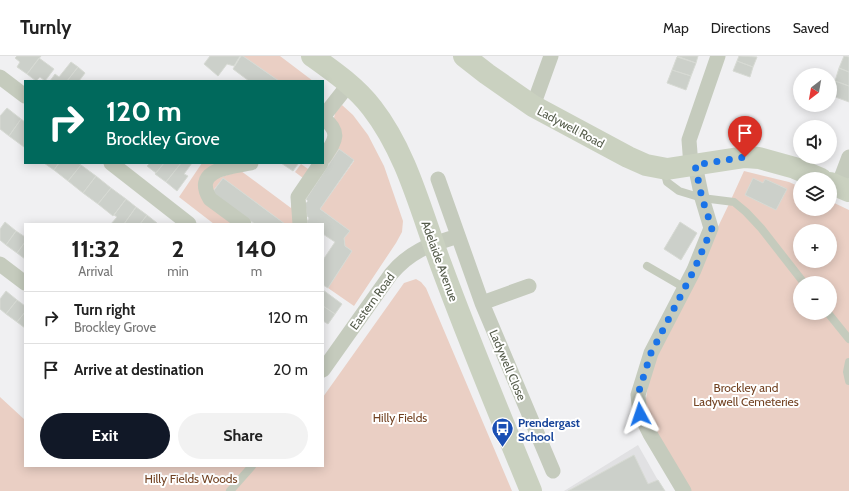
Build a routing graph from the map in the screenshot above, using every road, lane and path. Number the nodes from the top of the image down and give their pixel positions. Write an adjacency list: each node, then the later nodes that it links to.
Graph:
1 (312, 56): 6 (main road, Adelaide Avenue)
2 (464, 56): 8 (main road, Ladywell Road)
3 (551, 56): 8 (street)
4 (718, 56): 16 (street)
5 (0, 77): 7 (street)
6 (349, 84): 9 (street); 26 (main road, Adelaide Avenue)
7 (24, 95)
8 (533, 106): 17 (main road, Ladywell Road)
9 (324, 117)
10 (324, 119): 12 (street)
11 (849, 157): 20 (street)
12 (324, 158)
13 (112, 164): 22 (street)
14 (246, 164): 23 (street)
15 (319, 164): 24 (street)
16 (693, 165): 17 (main road, Ladywell Road); 18 (main road, Ladywell Road); 21 (street)
17 (664, 168): 21 (lane)
18 (804, 172)
19 (438, 179): 25 (street, Ladywell Close)
20 (837, 181)
21 (702, 198): 29 (lane); 32 (street)
22 (188, 223)
23 (243, 223)
24 (300, 223)
25 (458, 236): 26 (street); 33 (street, Ladywell Close)
26 (433, 244): 37 (street, Eastern Road); 42 (main road, Adelaide Avenue)
27 (0, 264): 30 (street)
28 (647, 266): 32 (lane)
29 (798, 276)
30 (24, 282)
31 (530, 286): 33 (street)
32 (685, 288): 43 (street)
33 (482, 303): 40 (street, Ladywell Close)
34 (834, 320): 35 (lane)
35 (849, 339)
36 (849, 362): 38 (lane)
37 (324, 369)
38 (849, 381)
39 (251, 467): 41 (lane)
40 (553, 471)
41 (230, 491)
42 (531, 491)
43 (684, 491)

